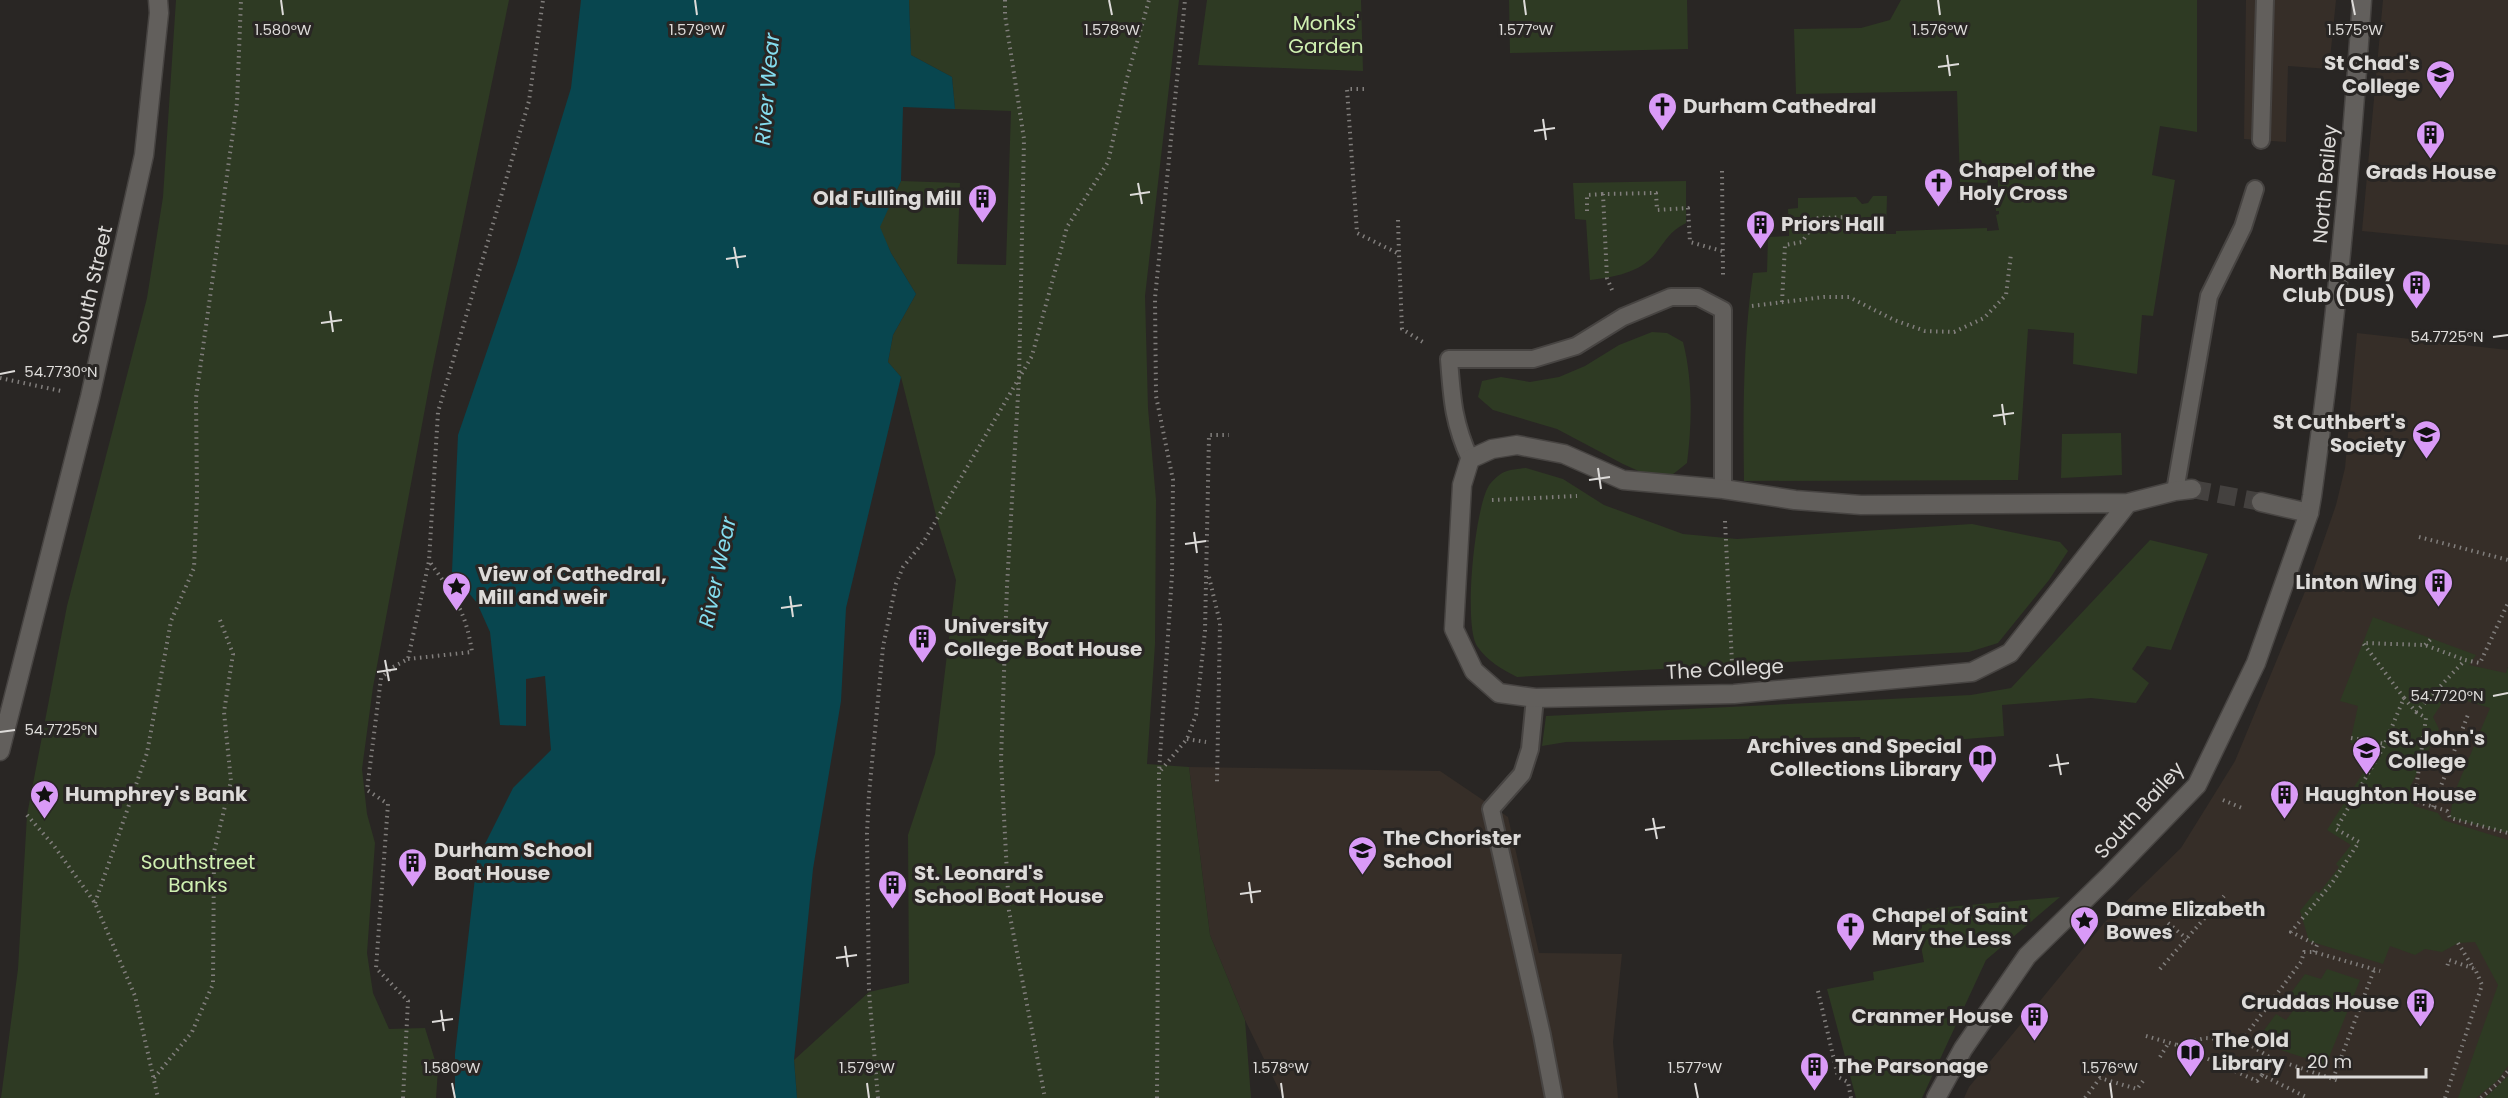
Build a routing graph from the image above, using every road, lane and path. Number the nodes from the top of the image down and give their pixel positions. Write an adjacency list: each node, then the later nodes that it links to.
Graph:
1 (158, 0): 25 (street, South Street)
2 (241, 0): 61 (path)
3 (543, 0): 35 (path)
4 (1005, 0): 24 (path)
5 (1149, 0): 24 (path)
6 (1185, 0): 53 (path)
7 (2265, 0): 10 (lane)
8 (2362, 0): 32 (street, North Bailey)
9 (1364, 89): 18 (path)
10 (2261, 140)
11 (1722, 171): 17 (path)
12 (2255, 189): 29 (lane)
13 (1603, 194): 14 (path); 17 (path); 21 (path)
14 (1587, 211)
15 (1852, 217): 19 (path)
16 (1398, 220): 18 (path)
17 (1722, 252): 20 (path)
18 (1399, 254): 22 (path)
19 (2011, 254)
20 (1723, 310): 21 (lane); 28 (lane)
21 (1623, 317): 22 (lane)
22 (1449, 358): 27 (lane)
23 (0, 378): 25 (path)
24 (1019, 378): 86 (path); 87 (path)
25 (90, 397): 52 (street, South Street)
26 (1229, 435): 36 (path)
27 (1470, 459): 28 (street); 44 (street, The College)
28 (1723, 489): 31 (street); 43 (path)
29 (2183, 490): 31 (street)
30 (2261, 502): 32 (street)
31 (2128, 503): 43 (street, The College)
32 (2309, 513): 91 (street, South Bailey)
33 (2419, 537): 34 (path)
34 (2508, 560)
35 (429, 561): 41 (path); 41 (path)
36 (1208, 570): 49 (path); 54 (path)
37 (2508, 603): 42 (path)
38 (220, 620): 80 (path)
39 (2432, 638): 40 (path)
40 (2425, 645): 42 (path); 45 (path)
41 (408, 659): 85 (path)
42 (2465, 660): 46 (path)
43 (1734, 694): 44 (street, The College)
44 (1535, 698): 89 (lane)
45 (2404, 698): 46 (path); 51 (path)
46 (2416, 712): 56 (path)
47 (2469, 712): 56 (path)
48 (2351, 738): 51 (path)
49 (1187, 739): 50 (path); 53 (path)
50 (1206, 742)
51 (2385, 744): 65 (path)
52 (0, 751)
53 (1159, 772): 88 (path)
54 (1217, 782)
55 (2214, 796): 57 (path)
56 (2433, 807): 59 (path)
57 (2242, 808)
58 (27, 814): 61 (path)
59 (2508, 833)
60 (2224, 896): 63 (path)
61 (95, 903): 80 (path)
62 (2168, 923): 63 (path)
63 (2187, 939): 67 (path)
64 (2458, 943): 68 (path)
65 (2314, 952): 69 (path); 73 (path)
66 (2447, 967): 68 (path)
67 (2160, 969)
68 (2475, 969): 94 (path)
69 (2374, 970): 70 (path); 81 (path)
70 (2380, 972)
71 (1818, 991): 90 (path)
72 (2146, 1036): 74 (path)
73 (2242, 1040): 75 (path); 77 (path)
74 (2168, 1044): 75 (path); 76 (path)
75 (2176, 1045): 79 (path)
76 (2160, 1057)
77 (2271, 1058): 79 (path); 81 (path)
78 (2508, 1071): 95 (path)
79 (2262, 1075): 93 (path)
80 (154, 1078): 84 (path)
81 (2333, 1079): 82 (path)
82 (2339, 1081)
83 (2142, 1082): 92 (path)
84 (158, 1098)
85 (403, 1098)
86 (878, 1098)
87 (1045, 1098)
88 (1156, 1098)
89 (1554, 1098)
90 (1851, 1098)
91 (1936, 1098)
92 (2085, 1098)
93 (2308, 1098)
94 (2445, 1098)
95 (2481, 1098)

